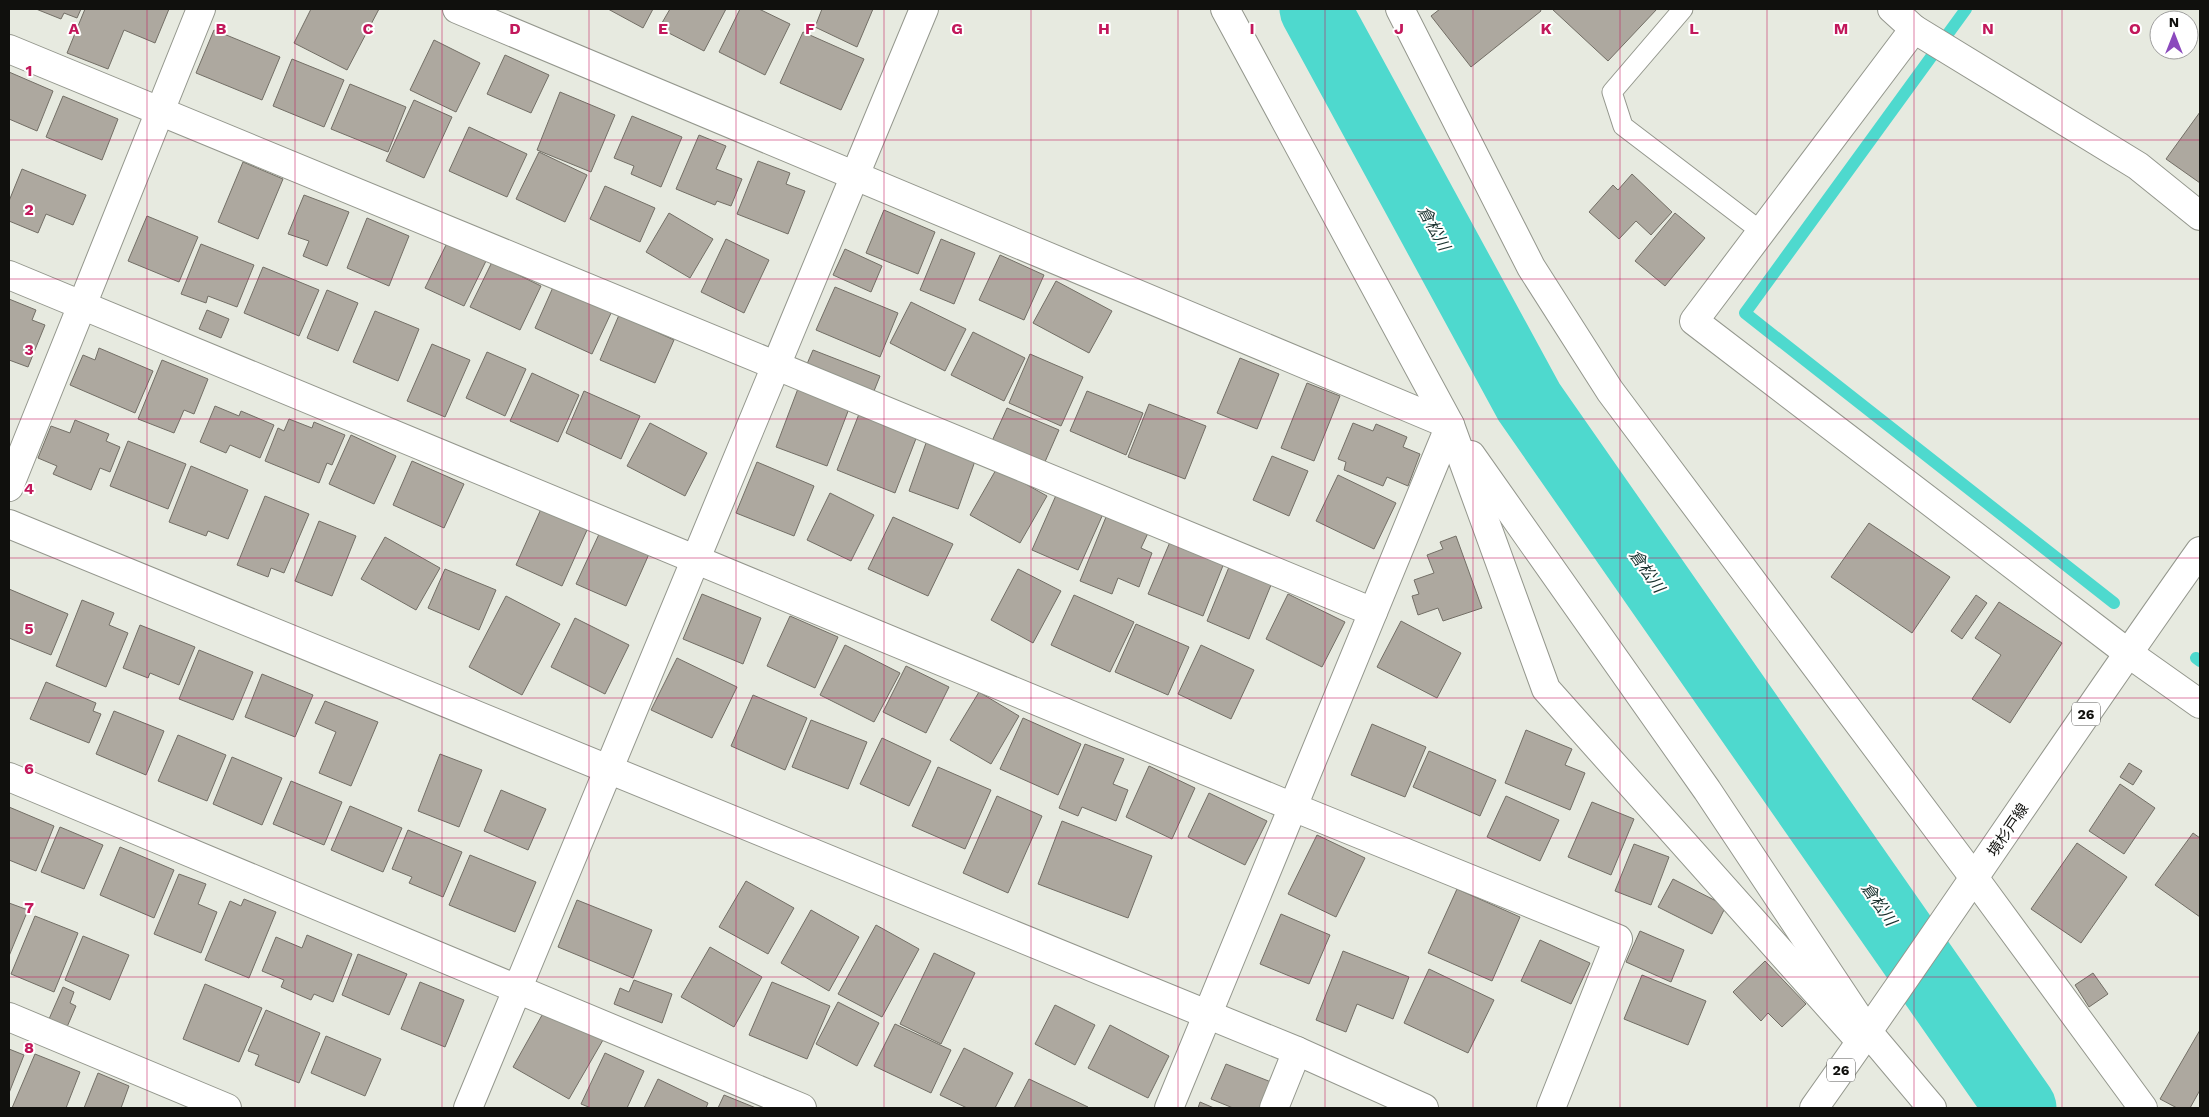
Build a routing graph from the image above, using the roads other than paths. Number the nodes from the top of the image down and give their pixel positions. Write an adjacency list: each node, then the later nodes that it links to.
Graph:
1 (202, 9): 10 (street)
2 (457, 9): 11 (street)
3 (924, 9): 11 (street)
4 (1225, 9): 17 (street)
5 (1400, 9): 28 (street)
6 (1683, 9): 13 (lane)
7 (1892, 9): 8 (street)
8 (1914, 29): 12 (street); 13 (street)
9 (9, 49): 10 (street)
10 (160, 112): 15 (street); 16 (street)
11 (854, 175): 16 (street); 17 (street)
12 (2200, 216)
13 (1762, 232): 23 (street)
14 (9, 275): 15 (street)
15 (82, 305): 18 (street); 21 (street)
16 (775, 366): 21 (street); 22 (street)
17 (1450, 425): 22 (street); 32 (street); 32 (street)
18 (9, 487)
19 (9, 524): 25 (street)
20 (2200, 551): 23 (street, 境杉戸線 / 26)
21 (695, 560): 25 (street); 27 (street)
22 (1373, 612): 27 (street)
23 (2128, 652): 24 (street); 28 (street, 境杉戸線 / 26)
24 (2200, 704)
25 (608, 769): 29 (street); 30 (street)
26 (9, 777): 29 (street)
27 (1293, 807): 30 (street); 40 (street)
28 (1971, 885): 32 (street, 境杉戸線 / 26); 43 (street)
29 (517, 990): 35 (street); 36 (street)
30 (1208, 1015): 33 (street); 37 (street)
31 (9, 1017): 34 (street)
32 (1869, 1031): 41 (street, 境杉戸線 / 26); 42 (street)
33 (1297, 1051): 38 (street); 39 (street)
34 (227, 1108)
35 (468, 1108)
36 (802, 1108)
37 (1169, 1108)
38 (1274, 1108)
39 (1424, 1108)
40 (1551, 1108)
41 (1814, 1108)
42 (1932, 1108)
43 (2143, 1108)

